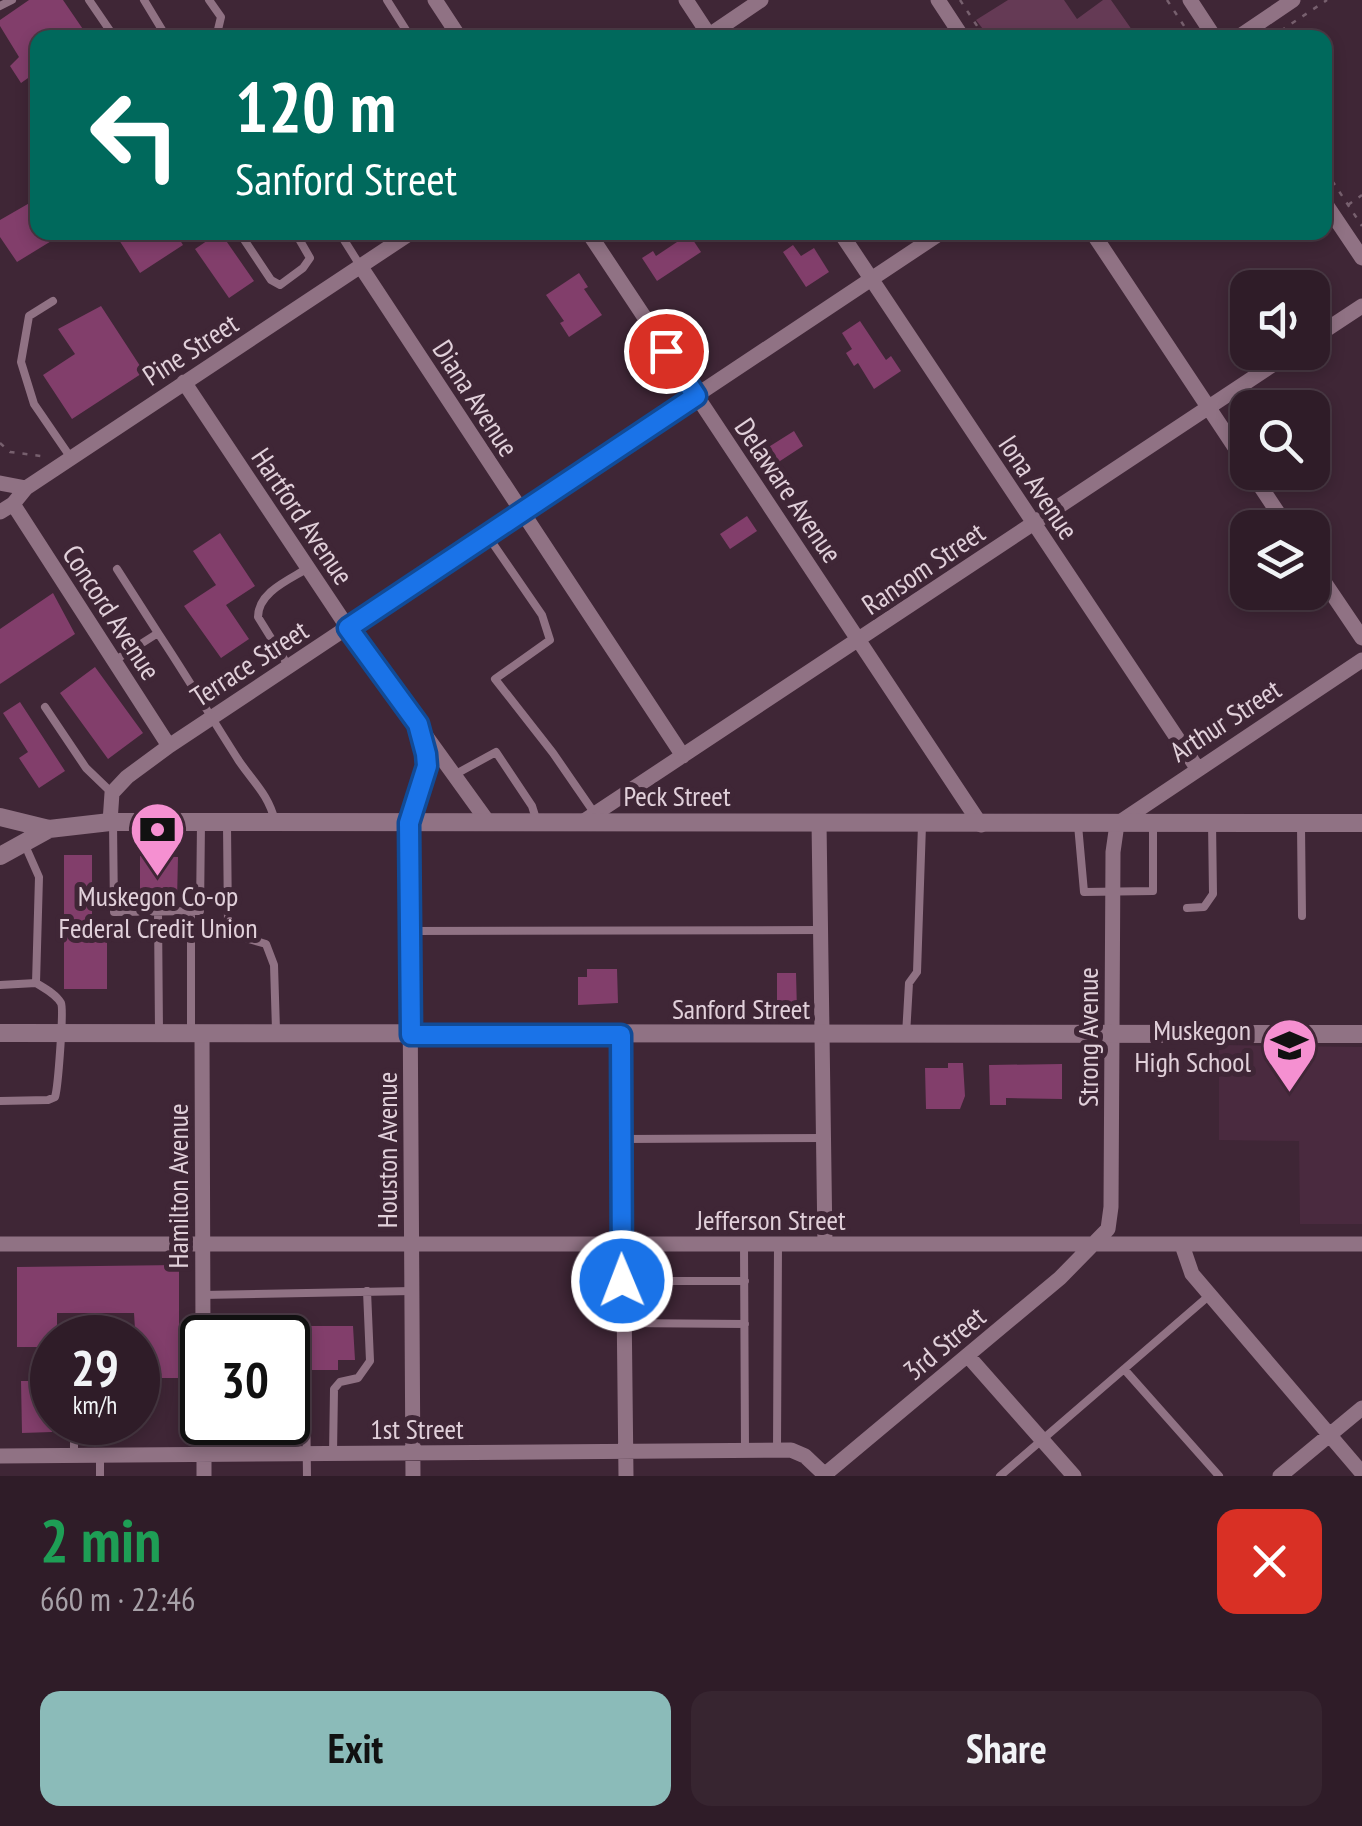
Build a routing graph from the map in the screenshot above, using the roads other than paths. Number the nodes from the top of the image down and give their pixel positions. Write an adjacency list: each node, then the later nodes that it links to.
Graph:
1 (88, 0): 11 (lane)
2 (144, 0): 12 (lane)
3 (209, 0): 13 (lane)
4 (387, 0): 14 (lane)
5 (435, 0): 15 (street)
6 (686, 0): 16 (street)
7 (761, 0): 17 (street)
8 (938, 0): 18 (street)
9 (1190, 0): 19 (street)
10 (1293, 0): 20 (street)
11 (109, 30)
12 (162, 30)
13 (218, 30)
14 (406, 30)
15 (455, 30)
16 (704, 30)
17 (718, 30)
18 (958, 30)
19 (1210, 30)
20 (1250, 30)
21 (1332, 213): 30 (street)
22 (244, 240): 23 (lane)
23 (300, 240)
24 (344, 240): 31 (lane)
25 (400, 240): 31 (street, Pine Street)
26 (593, 240): 38 (street, Delaware Avenue)
27 (845, 240): 32 (street, Iona Avenue)
28 (930, 240): 32 (street, Terrace Street)
29 (1097, 240): 39 (street)
30 (1362, 258)
31 (360, 267): 37 (street, Pine Street); 45 (street, Diana Avenue)
32 (872, 279): 38 (street, Terrace Street); 46 (street, Iona Avenue)
33 (53, 301): 41 (lane)
34 (1362, 306): 35 (street)
35 (1330, 327)
36 (1265, 370): 39 (street, Ransom Street)
37 (184, 382): 41 (street, Pine Street); 48 (street, Hartford Avenue)
38 (696, 396): 45 (street, Terrace Street); 54 (street, Delaware Avenue)
39 (1208, 408): 40 (street); 46 (street, Ransom Street)
40 (1230, 441)
41 (70, 458): 43 (street, Pine Street)
42 (0, 483): 43 (street)
43 (26, 488): 44 (street, Pine Street)
44 (7, 508): 56 (street, Concord Avenue)
45 (521, 512): 47 (street, Terrace Street); 62 (street, Diana Avenue)
46 (1034, 524): 54 (street, Ransom Street); 63 (street, Iona Avenue)
47 (486, 535): 51 (street, Terrace Street); 67 (lane)
48 (308, 568): 51 (street, Hartford Avenue); 57 (lane)
49 (117, 569): 52 (lane)
50 (1330, 591): 53 (street)
51 (348, 628): 57 (street, Terrace Street); 60 (street, Hartford Avenue)
52 (158, 633): 56 (lane); 59 (lane)
53 (1362, 638)
54 (860, 641): 62 (street, Ransom Street); 82 (street, Delaware Avenue)
55 (1362, 660): 63 (street, Arthur Street)
56 (114, 661): 61 (street, Concord Avenue)
57 (290, 667): 59 (street, Terrace Street)
58 (45, 707): 65 (lane)
59 (214, 716): 61 (street, Terrace Street); 78 (lane)
60 (418, 724): 64 (street, Hartford Avenue); 79 (street, Hartford Avenue)
61 (168, 746): 65 (street, Terrace Street)
62 (683, 756): 67 (street, Ransom Street)
63 (1197, 768): 81 (street, Arthur Street)
64 (454, 775): 70 (street, Hartford Avenue); 71 (lane)
65 (112, 793): 68 (street)
66 (0, 817): 84 (street)
67 (588, 818): 71 (street, Peck Street); 72 (street, Peck Street)
68 (112, 822): 69 (street, Peck Street); 84 (street, Peck Street); 90 (lane)
69 (201, 822): 77 (street, Peck Street); 89 (lane)
70 (488, 822): 71 (street, Peck Street); 79 (street, Peck Street)
71 (537, 822)
72 (819, 822): 80 (street, Peck Street); 92 (street)
73 (1154, 822): 74 (street, Peck Street); 81 (street, Peck Street); 87 (lane)
74 (1212, 822): 75 (street, Peck Street); 88 (lane)
75 (1301, 822): 76 (street, Peck Street); 91 (lane)
76 (1362, 822)
77 (227, 823): 78 (street, Peck Street); 100 (lane)
78 (275, 823): 79 (street, Peck Street)
79 (409, 823): 93 (street, Houston Avenue)
80 (922, 824): 82 (street, Peck Street); 101 (lane)
81 (1117, 824): 83 (street, Peck Street); 87 (street, Strong Avenue)
82 (981, 825): 83 (street, Peck Street)
83 (1078, 825): 87 (lane)
84 (49, 828): 85 (street, Peck Street)
85 (24, 843): 86 (street, Peck Street); 94 (lane)
86 (0, 856)
87 (1112, 891): 102 (street, Strong Avenue)
88 (1187, 908)
89 (195, 911): 90 (lane); 99 (lane)
90 (158, 912): 98 (lane)
91 (1302, 916)
92 (819, 930): 93 (lane); 106 (street)
93 (412, 931): 104 (street, Houston Avenue)
94 (36, 983): 95 (lane); 97 (lane)
95 (0, 985)
96 (0, 1033): 97 (street, Sanford Street)
97 (59, 1034): 98 (street, Sanford Street); 107 (lane)
98 (159, 1034): 99 (street, Sanford Street)
99 (196, 1034): 100 (street, Sanford Street); 119 (street, Hamilton Avenue)
100 (276, 1034): 104 (street, Sanford Street)
101 (906, 1034): 102 (street, Sanford Street); 106 (street, Sanford Street)
102 (1112, 1034): 103 (street, Sanford Street); 117 (street, Strong Avenue)
103 (1362, 1034)
104 (411, 1035): 105 (street, Sanford Street); 115 (street, Houston Avenue)
105 (621, 1035): 106 (street, Sanford Street); 109 (street)
106 (822, 1035): 108 (street)
107 (0, 1100)
108 (824, 1138): 109 (lane); 113 (street)
109 (621, 1140): 116 (street)
110 (0, 1244): 119 (street, Jefferson Street)
111 (744, 1244): 112 (street, Jefferson Street); 116 (street, Jefferson Street); 121 (lane)
112 (778, 1244): 113 (street, Jefferson Street); 138 (lane)
113 (825, 1244): 117 (street, Jefferson Street)
114 (1362, 1244): 118 (street, Jefferson Street)
115 (412, 1245): 116 (street, Jefferson Street); 119 (street, Jefferson Street); 123 (street, Houston Avenue)
116 (622, 1245): 120 (street)
117 (1094, 1245): 118 (street, Jefferson Street); 129 (street, 3rd Street)
118 (1182, 1245): 125 (street)
119 (202, 1246): 124 (street, Hamilton Avenue)
120 (622, 1281): 121 (lane); 127 (street)
121 (745, 1282): 128 (lane)
122 (367, 1291): 123 (lane); 124 (lane); 143 (lane)
123 (412, 1291): 140 (street, Houston Avenue)
124 (202, 1294): 126 (street, Hamilton Avenue)
125 (1210, 1294): 130 (lane); 132 (street)
126 (202, 1315)
127 (623, 1323): 128 (lane); 139 (street)
128 (745, 1324): 137 (lane)
129 (968, 1356): 133 (street); 148 (street, 3rd Street)
130 (1124, 1369): 133 (lane); 156 (lane)
131 (1362, 1408): 132 (street)
132 (1329, 1435): 147 (street); 157 (street)
133 (1042, 1439): 154 (lane); 155 (street)
134 (74, 1445): 145 (lane)
135 (204, 1445): 141 (street)
136 (307, 1445): 142 (lane)
137 (745, 1450): 138 (street, 1st Street); 139 (street, 1st Street)
138 (778, 1450): 148 (street, 1st Street)
139 (625, 1452): 140 (street, 1st Street); 153 (street)
140 (413, 1453): 143 (street, 1st Street); 152 (street, Houston Avenue)
141 (204, 1454): 142 (street, 1st Street); 146 (street, 1st Street); 150 (street)
142 (307, 1454): 143 (street, 1st Street); 151 (lane)
143 (333, 1454)
144 (0, 1456): 145 (street, 1st Street)
145 (74, 1456): 146 (street, 1st Street)
146 (100, 1456): 149 (lane)
147 (1362, 1473)
148 (824, 1475)
149 (100, 1476)
150 (204, 1476)
151 (308, 1476)
152 (413, 1476)
153 (626, 1476)
154 (1000, 1476)
155 (1074, 1476)
156 (1219, 1476)
157 (1280, 1476)

